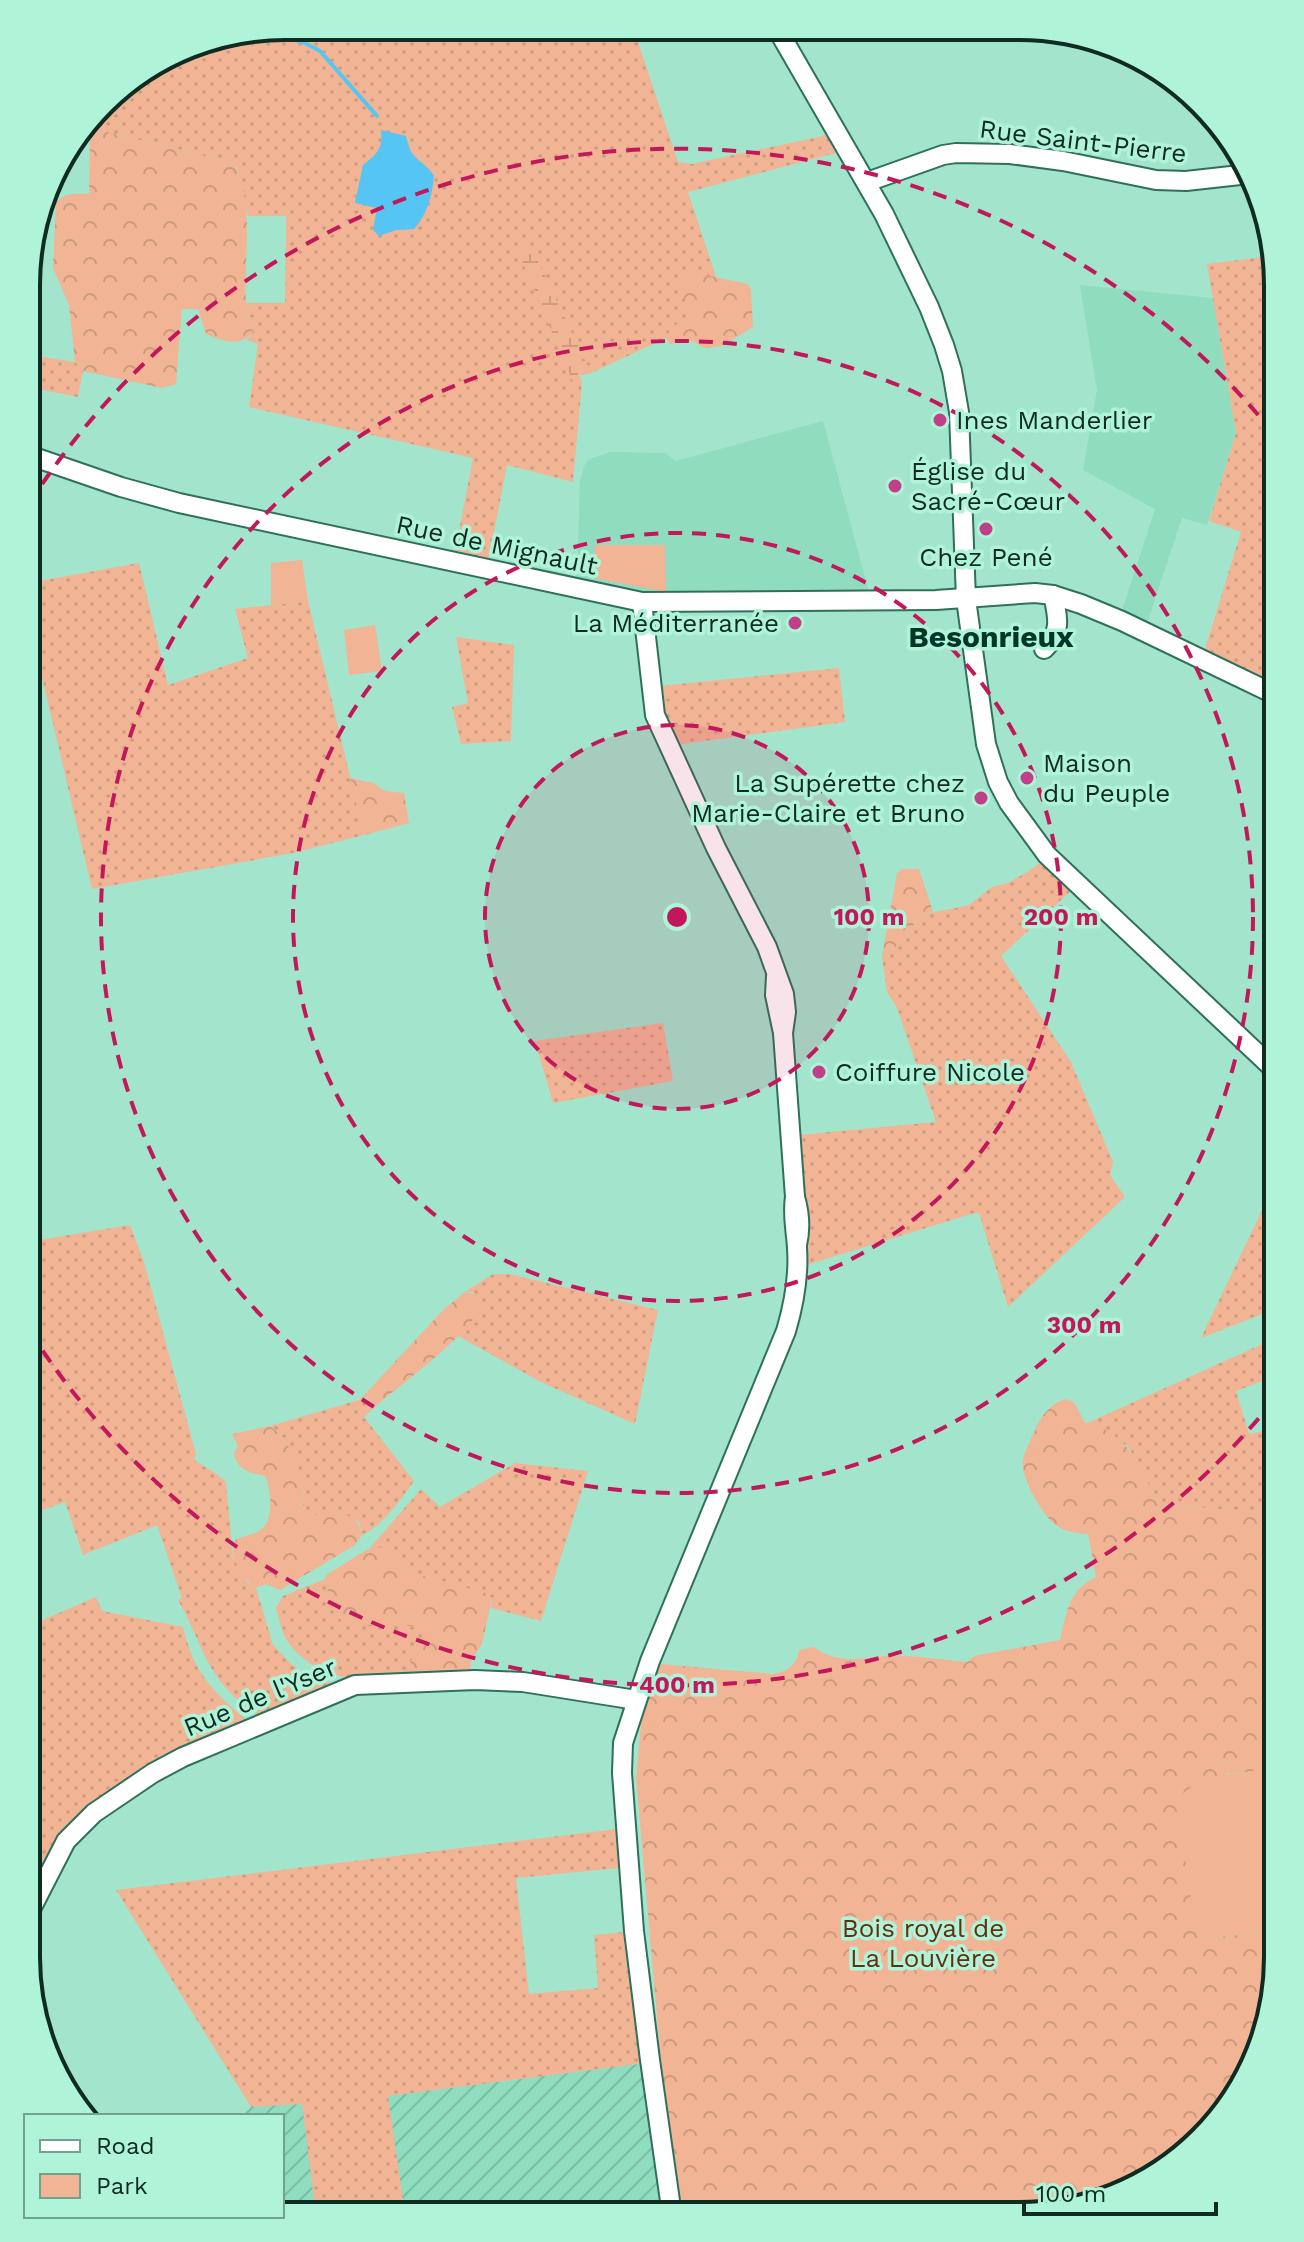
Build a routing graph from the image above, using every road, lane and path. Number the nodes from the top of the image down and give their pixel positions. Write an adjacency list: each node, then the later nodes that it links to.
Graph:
1 (784, 40): 3 (street)
2 (1237, 175): 3 (street, Rue Saint-Pierre)
3 (867, 182): 6 (street)
4 (40, 459): 7 (street, Rue de Mignault)
5 (1053, 595): 6 (street, Rue de Mignault); 8 (street); 9 (street, Rue de Mignault)
6 (966, 599): 7 (street, Rue de Mignault); 10 (street)
7 (642, 602): 11 (street)
8 (1044, 649)
9 (1264, 689)
10 (1264, 1059)
11 (636, 1700): 12 (street, Rue de l'Yser); 13 (street)
12 (40, 1892)
13 (670, 2202)

